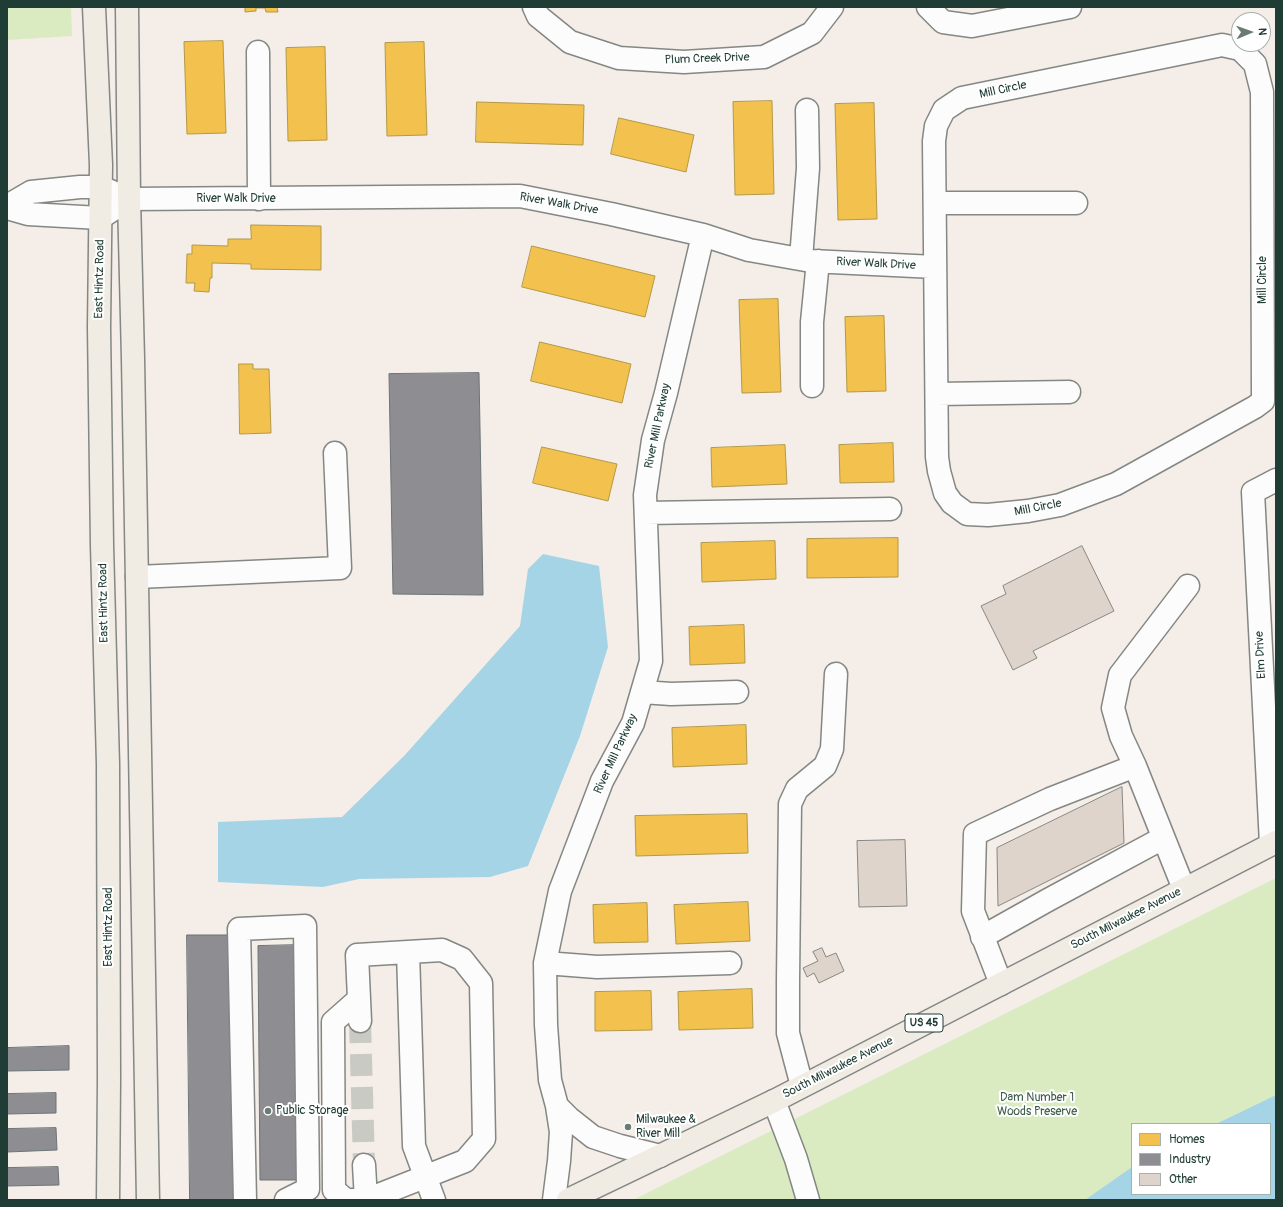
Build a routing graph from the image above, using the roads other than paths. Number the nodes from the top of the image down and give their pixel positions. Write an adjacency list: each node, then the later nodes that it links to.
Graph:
1 (94, 7): 9 (main road, East Hintz Road)
2 (127, 7): 10 (main road)
3 (534, 7): 4 (street, Plum Creek Drive)
4 (832, 7)
5 (928, 7): 6 (street)
6 (1070, 7)
7 (258, 52): 11 (street)
8 (807, 110): 17 (street)
9 (101, 187): 10 (street); 14 (street); 15 (main road, East Hintz Road)
10 (129, 199): 11 (street, River Walk Drive); 15 (street); 26 (main road)
11 (259, 199): 16 (street, River Walk Drive)
12 (935, 203): 13 (street); 18 (street, Mill Circle); 21 (street, Mill Circle)
13 (1076, 203)
14 (7, 207): 15 (street)
15 (100, 218): 48 (main road, East Hintz Road)
16 (703, 235): 17 (street, River Walk Drive); 25 (street, River Mill Parkway)
17 (809, 260): 18 (street, River Walk Drive); 19 (street)
18 (935, 266): 21 (street, Mill Circle)
19 (812, 386)
20 (1069, 392): 21 (street)
21 (937, 394)
22 (335, 452): 26 (street)
23 (1276, 480): 33 (street, Elm Drive)
24 (890, 510): 25 (street)
25 (646, 513): 29 (street, River Mill Parkway)
26 (136, 577): 49 (main road)
27 (1188, 586): 31 (street)
28 (836, 674): 42 (street)
29 (642, 692): 30 (street); 37 (street, River Mill Parkway)
30 (737, 692)
31 (1135, 766): 32 (street); 35 (street)
32 (1164, 838): 34 (street); 35 (street)
33 (1273, 843): 34 (main road, South Milwaukee Avenue / US 45)
34 (1184, 889): 39 (main road, South Milwaukee Avenue / US 45)
35 (982, 937): 39 (street)
36 (408, 952): 40 (street); 47 (street); 47 (street)
37 (545, 963): 38 (street); 44 (street, River Mill Parkway)
38 (730, 964)
39 (1001, 984): 42 (main road, South Milwaukee Avenue / US 45)
40 (359, 999): 41 (street); 52 (street)
41 (360, 1020)
42 (802, 1086): 43 (main road, South Milwaukee Avenue / US 45)
43 (774, 1101): 45 (main road, South Milwaukee Avenue / US 45); 58 (street)
44 (557, 1106): 45 (street); 56 (street, River Mill Parkway)
45 (660, 1156): 57 (main road, South Milwaukee Avenue / US 45)
46 (364, 1165): 54 (street)
47 (425, 1177): 54 (street); 55 (street)
48 (108, 1200)
49 (148, 1200)
50 (245, 1200): 51 (street)
51 (286, 1200)
52 (346, 1200)
53 (352, 1200): 54 (street)
54 (366, 1200)
55 (434, 1200)
56 (554, 1200)
57 (568, 1200)
58 (808, 1200)

